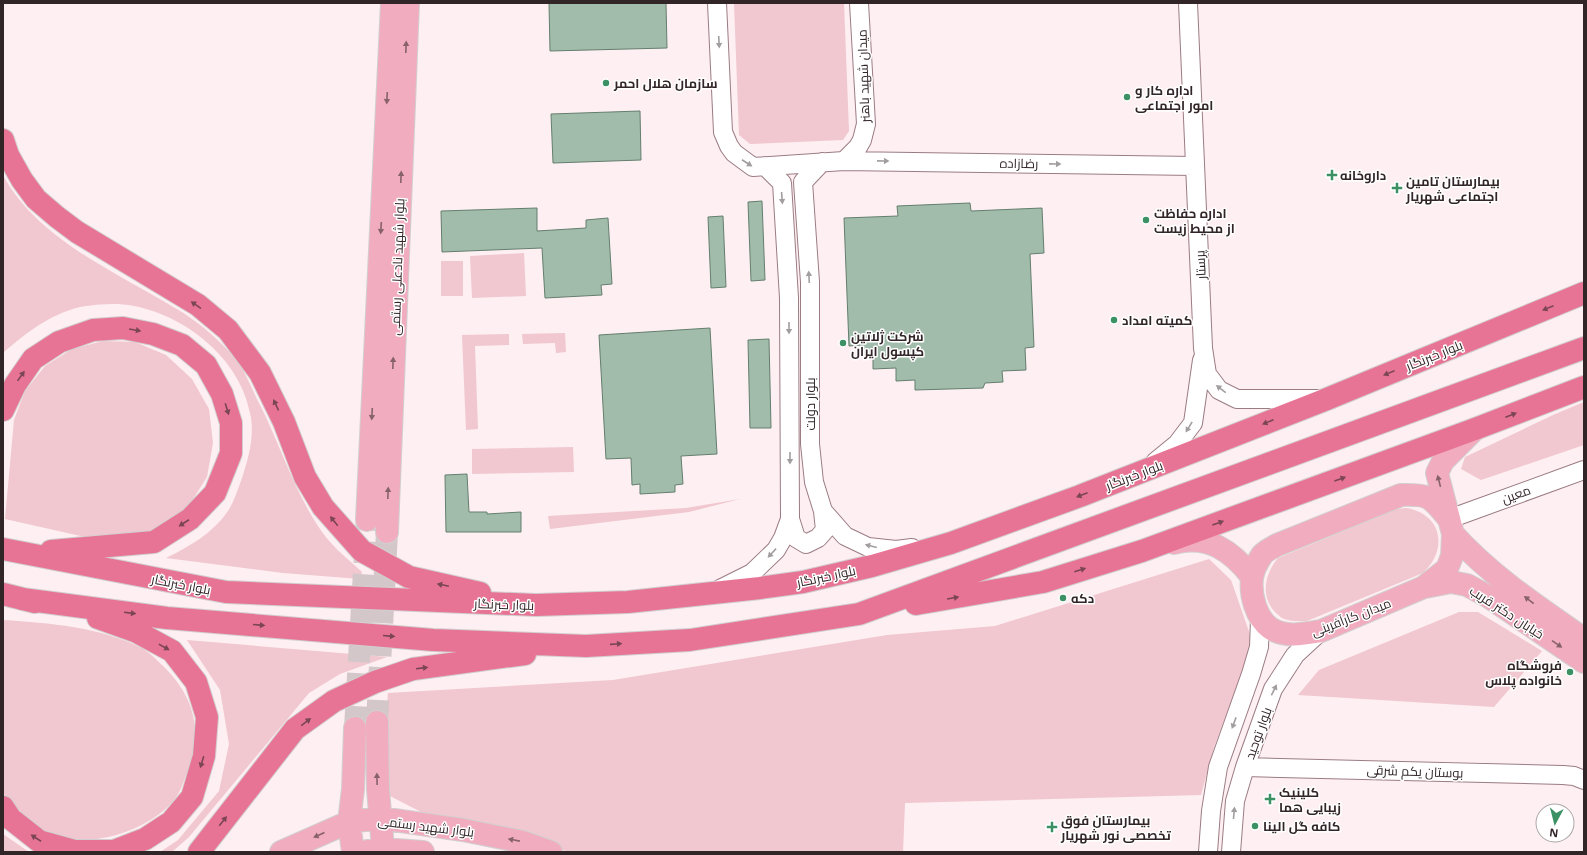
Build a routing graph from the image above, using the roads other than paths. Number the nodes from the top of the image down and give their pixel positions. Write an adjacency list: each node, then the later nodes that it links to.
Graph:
1 (392, 3): 22 (main road, بلوار شهید نادعلی رستمی, one-way to 22)
2 (408, 3): 24 (main road, بلوار شهید نادعلی رستمی, one-way to 2)
3 (717, 3): 9 (street, one-way to 9)
4 (859, 3): 7 (street, میدان شهید باهنر)
5 (1188, 3): 10 (street, پرستار)
6 (3, 140): 32 (highway, one-way to 6)
7 (844, 161): 8 (street); 10 (street, رضازاده, one-way to 10)
8 (822, 162): 9 (street); 20 (street, بلوار دولت, one-way to 8)
9 (765, 166): 21 (street, بلوار دولت, one-way to 21)
10 (1195, 166): 12 (street, پرستار)
11 (1584, 293): 15 (highway, بلوار خبرنگار, one-way to 15)
12 (1203, 348): 15 (street, پرستار, one-way to 12); 19 (street, one-way to 19)
13 (1584, 348): 33 (highway)
14 (1584, 387): 17 (highway, one-way to 14)
15 (1327, 399): 19 (highway, بلوار خبرنگار, one-way to 19)
16 (3, 410): 26 (highway, one-way to 26)
17 (1475, 430): 23 (main road, one-way to 17); 27 (highway, one-way to 17)
18 (1584, 470): 23 (street, معین)
19 (1144, 472): 25 (highway, بلوار خبرنگار, one-way to 25)
20 (823, 511): 21 (street); 25 (street, بلوار دولت, one-way to 20)
21 (790, 519): 30 (street, بلوار دولت, one-way to 30)
22 (367, 520)
23 (1451, 527): 28 (main road); 29 (main road, میدان کارآفرینی); 36 (main road, خیابان دکتر قریب, one-way to 23)
24 (386, 532)
25 (951, 543): 30 (highway, بلوار خبرنگار)
26 (13, 551): 32 (highway, بلوار خبرنگار)
27 (1142, 551): 28 (main road); 33 (highway, one-way to 27)
28 (1252, 577): 34 (main road)
29 (1424, 587): 35 (main road, میدان کارآفرینی); 38 (main road, خیابان دکتر قریب, one-way to 38)
30 (712, 594): 32 (highway, بلوار خبرنگار)
31 (12, 597): 37 (highway, one-way to 37); 43 (highway, one-way to 43)
32 (536, 605)
33 (859, 614): 37 (highway, one-way to 33)
34 (1260, 619): 35 (main road, میدان کارآفرینی); 53 (street, بلوار توحید, one-way to 53)
35 (1321, 631): 41 (street, بلوار توحید, one-way to 35)
36 (1584, 639)
37 (586, 646): 47 (highway, one-way to 37)
38 (1584, 662)
39 (377, 722): 44 (main road, one-way to 39)
40 (355, 728): 45 (main road)
41 (1245, 767): 42 (street, بوستان یکم شرقی); 54 (street, بلوار توحید, one-way to 41)
42 (1584, 780)
43 (3, 806)
44 (380, 818): 45 (main road, بلوار شهید رستمی); 46 (main road); 52 (main road, بلوار شهید رستمی, one-way to 44)
45 (349, 822): 48 (main road, بلوار شهید رستمی, one-way to 48); 49 (main road)
46 (383, 849): 50 (main road, بلوار شهید رستمی); 51 (main road, بلوار شهید رستمی)
47 (199, 852)
48 (281, 852)
49 (353, 852)
50 (360, 852)
51 (423, 852)
52 (551, 852)
53 (1208, 852)
54 (1231, 852)

